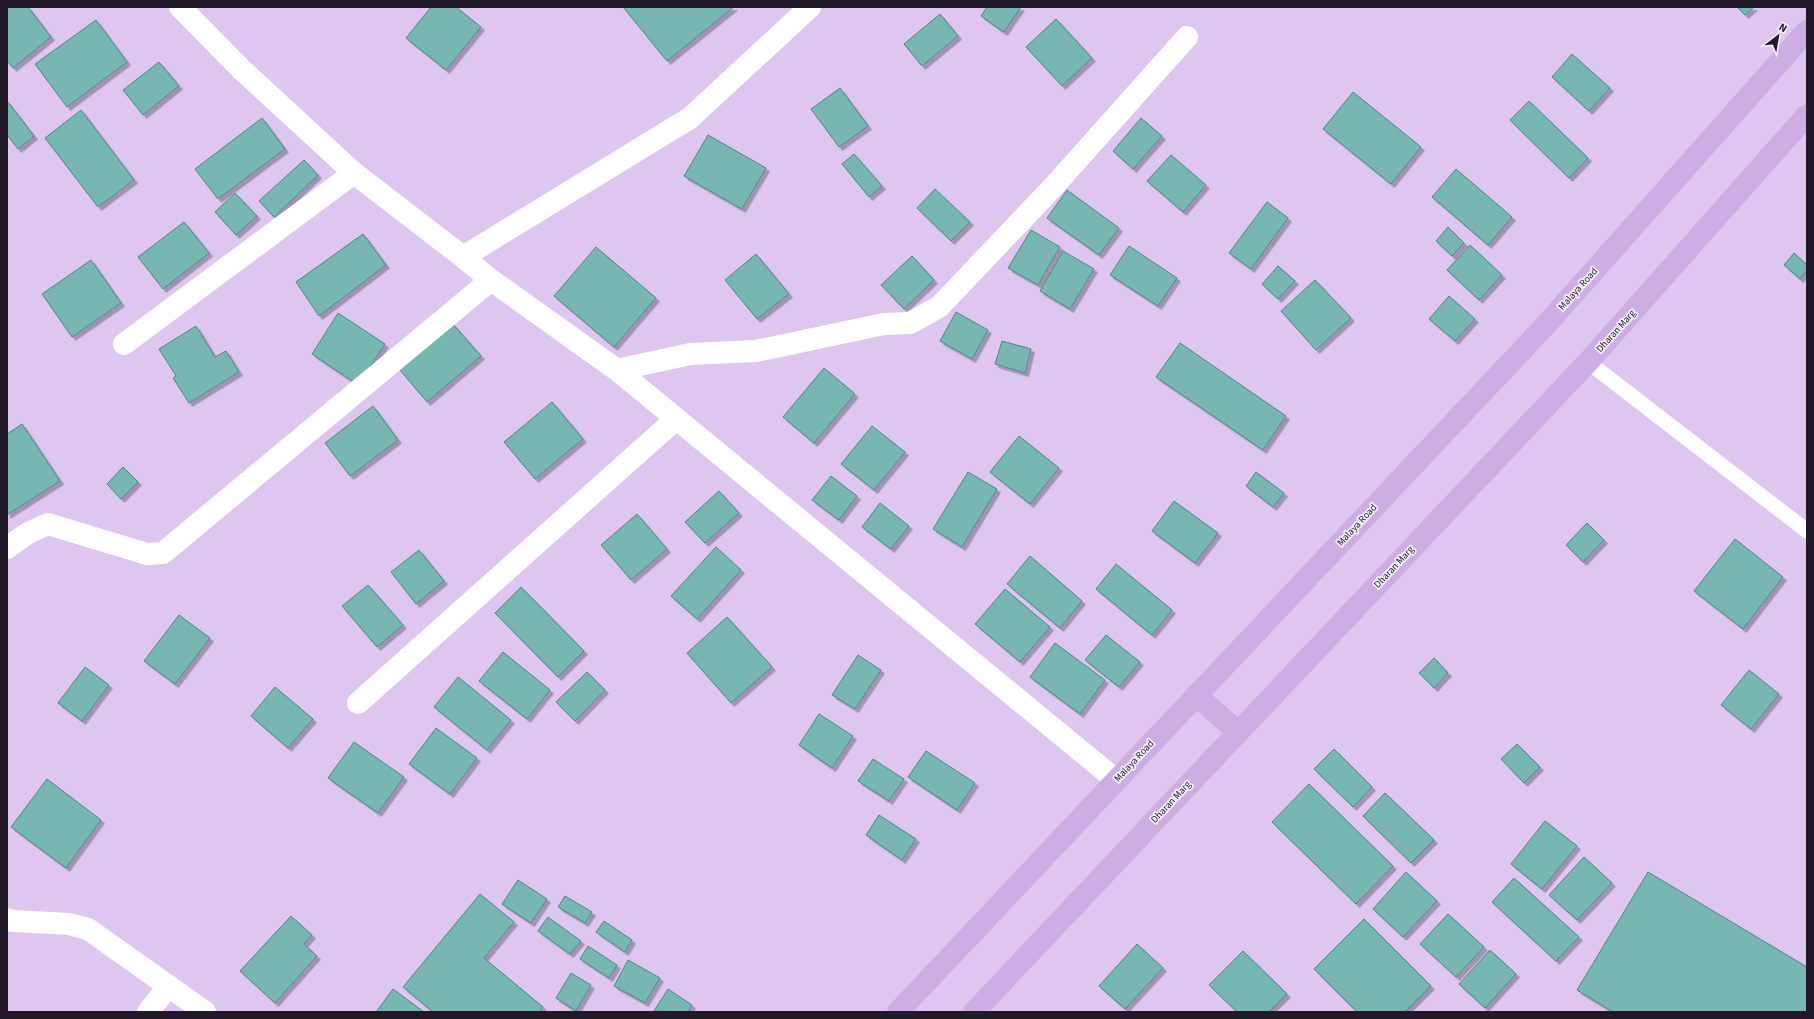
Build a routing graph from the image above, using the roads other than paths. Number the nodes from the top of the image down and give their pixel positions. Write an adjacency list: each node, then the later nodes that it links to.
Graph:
1 (180, 7): 6 (street)
2 (810, 7): 7 (street)
3 (1807, 31): 15 (main road, Malaya Road)
4 (1187, 37): 11 (street)
5 (1807, 115): 10 (main road, Dharan Marg)
6 (354, 173): 7 (street); 9 (street)
7 (463, 257): 8 (street)
8 (492, 280): 11 (street); 14 (street)
9 (124, 344)
10 (1588, 362): 13 (lane); 17 (main road, Dharan Marg)
11 (617, 370): 12 (street)
12 (676, 418): 16 (street); 18 (street)
13 (1807, 531)
14 (7, 548)
15 (1196, 695): 17 (main road); 18 (main road, Malaya Road)
16 (358, 703)
17 (1238, 732): 24 (main road, Dharan Marg)
18 (1116, 780): 23 (main road, Malaya Road)
19 (7, 919): 20 (street)
20 (169, 986): 21 (street); 22 (street)
21 (148, 1012)
22 (205, 1012)
23 (898, 1012)
24 (974, 1012)

